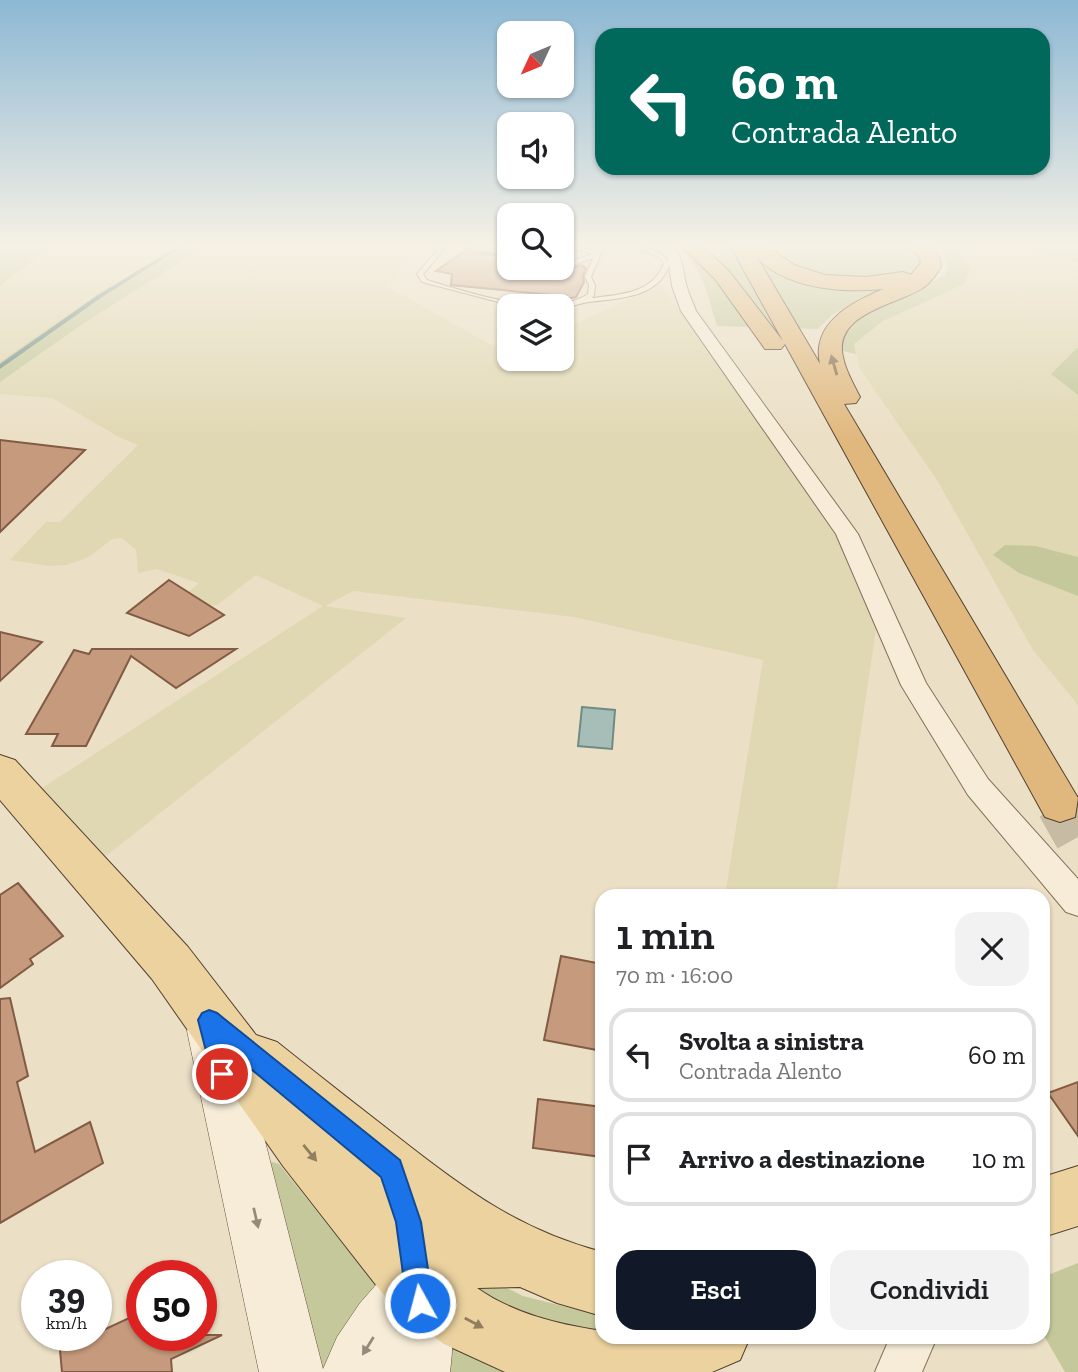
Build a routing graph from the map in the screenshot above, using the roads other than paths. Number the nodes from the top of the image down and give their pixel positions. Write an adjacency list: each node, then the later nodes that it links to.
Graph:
1 (689, 311): 8 (street)
2 (749, 311): 5 (highway)
3 (778, 311): 5 (highway)
4 (859, 311): 5 (highway, one-way to 4)
5 (846, 430): 7 (highway)
6 (0, 771): 9 (main road)
7 (1060, 805)
8 (1078, 902)
9 (209, 1020): 10 (main road); 15 (main road, one-way to 15); 19 (main road, one-way to 19)
10 (391, 1169): 13 (main road); 15 (main road)
11 (1078, 1196): 12 (main road)
12 (1050, 1205)
13 (519, 1256): 14 (main road); 15 (main road)
14 (595, 1282)
15 (417, 1285): 18 (main road, one-way to 18); 20 (main road, one-way to 20); 21 (main road)
16 (698, 1344): 18 (main road)
17 (911, 1344): 22 (street)
18 (626, 1371)
19 (291, 1372)
20 (354, 1372)
21 (418, 1372)
22 (898, 1372)

